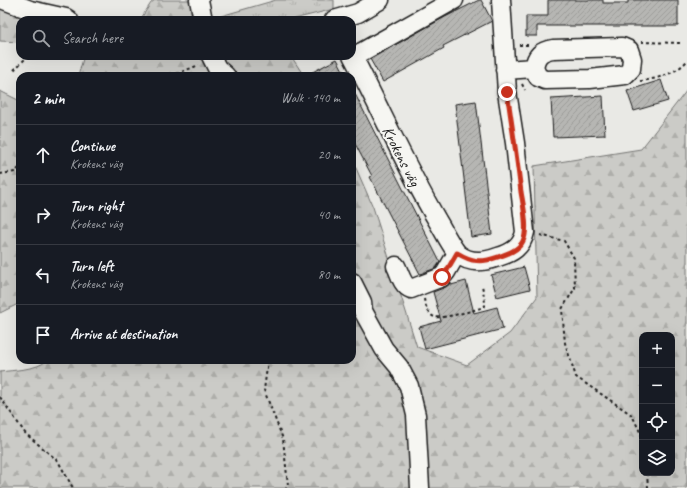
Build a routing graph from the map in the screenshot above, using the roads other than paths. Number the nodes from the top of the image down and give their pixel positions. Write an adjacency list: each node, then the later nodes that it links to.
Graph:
1 (4, 0): 7 (street)
2 (199, 0): 8 (street)
3 (380, 0): 6 (street)
4 (454, 0): 10 (street)
5 (501, 0): 14 (street)
6 (355, 7): 9 (street)
7 (57, 16)
8 (202, 16)
9 (343, 16)
10 (356, 54)
11 (212, 60): 15 (street)
12 (354, 60): 16 (street, Krokens väg)
13 (534, 68): 13 (street); 14 (street)
14 (505, 70): 16 (street)
15 (222, 72)
16 (457, 253): 17 (street)
17 (396, 266)
18 (356, 290): 19 (street)
19 (420, 488)

